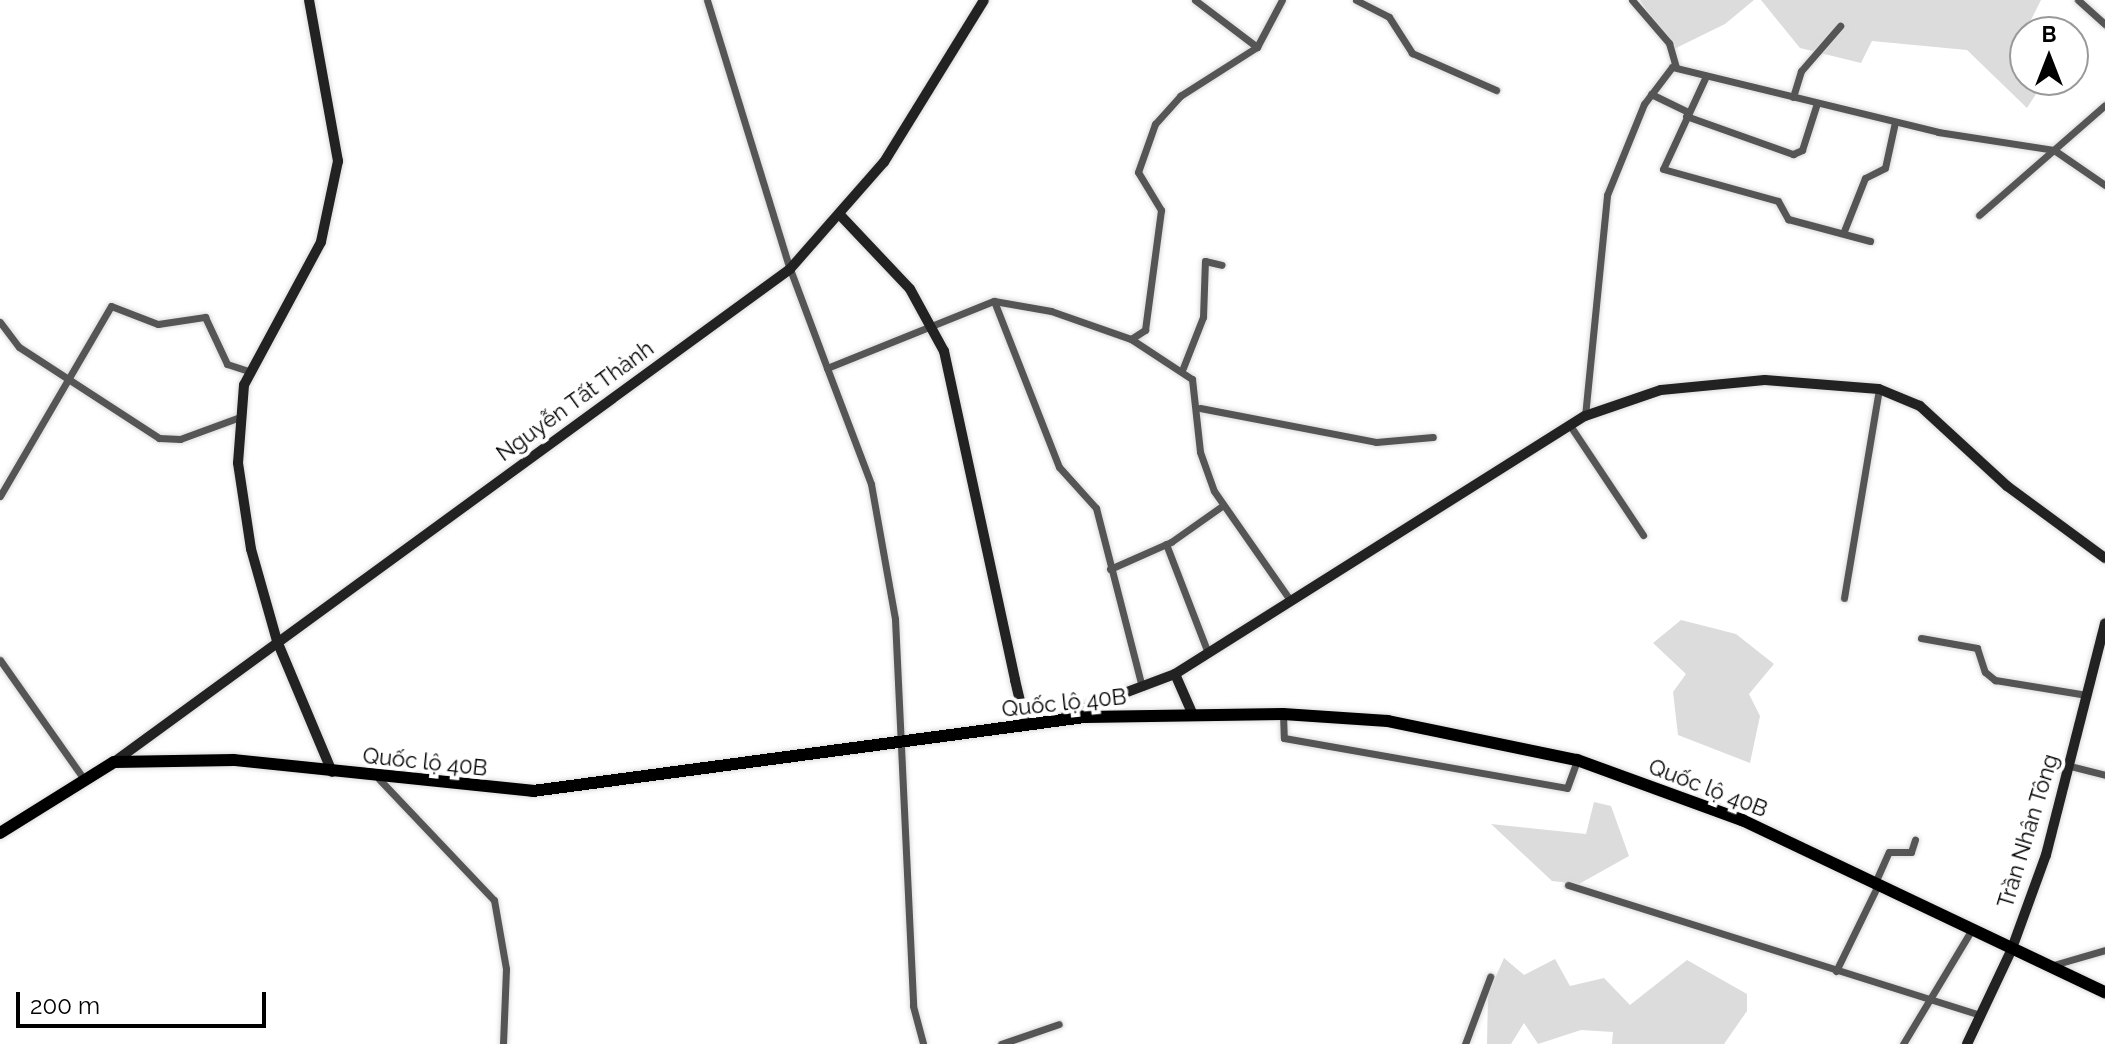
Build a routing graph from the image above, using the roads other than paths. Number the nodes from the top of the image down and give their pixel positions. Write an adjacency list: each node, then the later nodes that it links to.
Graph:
1 (309, 0): 35 (main road)
2 (707, 0): 28 (street)
3 (984, 0): 24 (main road, Nguyễn Tất Thành)
4 (1195, 0): 11 (street)
5 (1282, 0): 11 (street)
6 (1356, 0): 14 (street)
7 (1632, 0): 12 (street)
8 (2078, 0): 9 (street)
9 (2105, 24)
10 (1840, 26): 16 (street)
11 (1257, 47): 32 (street)
12 (1676, 67): 13 (street); 15 (street)
13 (1706, 76): 16 (street); 19 (street)
14 (1496, 90)
15 (1651, 94): 19 (street); 39 (street)
16 (1793, 97): 17 (street)
17 (1817, 103): 19 (street); 20 (street)
18 (2105, 105): 21 (street)
19 (1687, 114): 25 (street)
20 (1895, 122): 21 (street); 25 (street)
21 (2054, 150): 22 (street); 23 (street)
22 (2105, 185)
23 (1979, 215)
24 (841, 216): 28 (main road, Nguyễn Tất Thành); 31 (main road)
25 (1844, 231): 26 (street)
26 (1870, 241)
27 (1222, 265): 34 (street)
28 (790, 269): 33 (street); 53 (main road, Nguyễn Tất Thành)
29 (994, 301): 31 (street); 32 (street); 48 (street)
30 (0, 322): 36 (street)
31 (930, 325): 33 (street); 61 (main road)
32 (1131, 339): 34 (street)
33 (827, 368): 62 (street)
34 (1183, 368): 38 (street)
35 (251, 372): 36 (street); 40 (main road)
36 (64, 380): 40 (street); 43 (street)
37 (1879, 389): 39 (main road); 47 (main road); 49 (street)
38 (1200, 408): 42 (street); 44 (street)
39 (1585, 416): 41 (main road)
40 (237, 418): 53 (main road)
41 (1571, 427): 45 (street); 50 (main road)
42 (1433, 437)
43 (0, 496)
44 (1222, 506): 46 (street); 50 (street)
45 (1643, 535)
46 (1166, 544): 48 (street); 54 (street)
47 (2105, 558)
48 (1110, 569): 57 (street)
49 (1844, 598)
50 (1290, 600): 54 (main road)
51 (2105, 623): 58 (main road, Trần Nhân Tông)
52 (1921, 638): 58 (street)
53 (277, 641): 64 (main road, Nguyễn Tất Thành); 66 (main road)
54 (1208, 653): 56 (main road)
55 (0, 660): 68 (street)
56 (1175, 674): 57 (main road); 60 (main road)
57 (1143, 690): 61 (main road)
58 (2087, 695): 65 (main road, Trần Nhân Tông)
59 (1283, 714): 60 (highway, Quốc lộ 40B); 63 (highway, Quốc lộ 40B); 63 (street)
60 (1193, 715): 61 (highway, Quốc lộ 40B)
61 (1026, 726): 62 (highway, Quốc lộ 40B)
62 (903, 742): 69 (highway, Quốc lộ 40B); 85 (street)
63 (1577, 760): 73 (highway, Quốc lộ 40B)
64 (114, 762): 66 (highway, Quốc lộ 40B); 68 (highway, Quốc lộ 40B)
65 (2070, 766): 67 (street); 76 (main road, Trần Nhân Tông)
66 (332, 772): 69 (highway, Quốc lộ 40B)
67 (2105, 775)
68 (84, 779): 70 (highway, Quốc lộ 40B)
69 (379, 779): 84 (street)
70 (0, 833)
71 (1915, 840): 73 (street)
72 (1568, 885): 78 (street)
73 (1876, 886): 74 (highway, Quốc lộ 40B); 78 (street)
74 (1971, 931): 76 (highway, Quốc lộ 40B); 81 (street)
75 (2105, 950): 77 (street)
76 (2011, 951): 77 (highway, Quốc lộ 40B); 82 (main road, Trần Nhân Tông)
77 (2048, 966): 80 (highway, Quốc lộ 40B)
78 (1836, 971): 81 (street)
79 (1490, 977): 87 (street)
80 (2105, 992)
81 (1928, 997): 82 (street); 88 (street)
82 (1981, 1015): 89 (main road, Trần Nhân Tông)
83 (1059, 1024): 86 (street)
84 (503, 1044)
85 (923, 1044)
86 (1001, 1044)
87 (1465, 1044)
88 (1903, 1044)
89 (1967, 1044)

